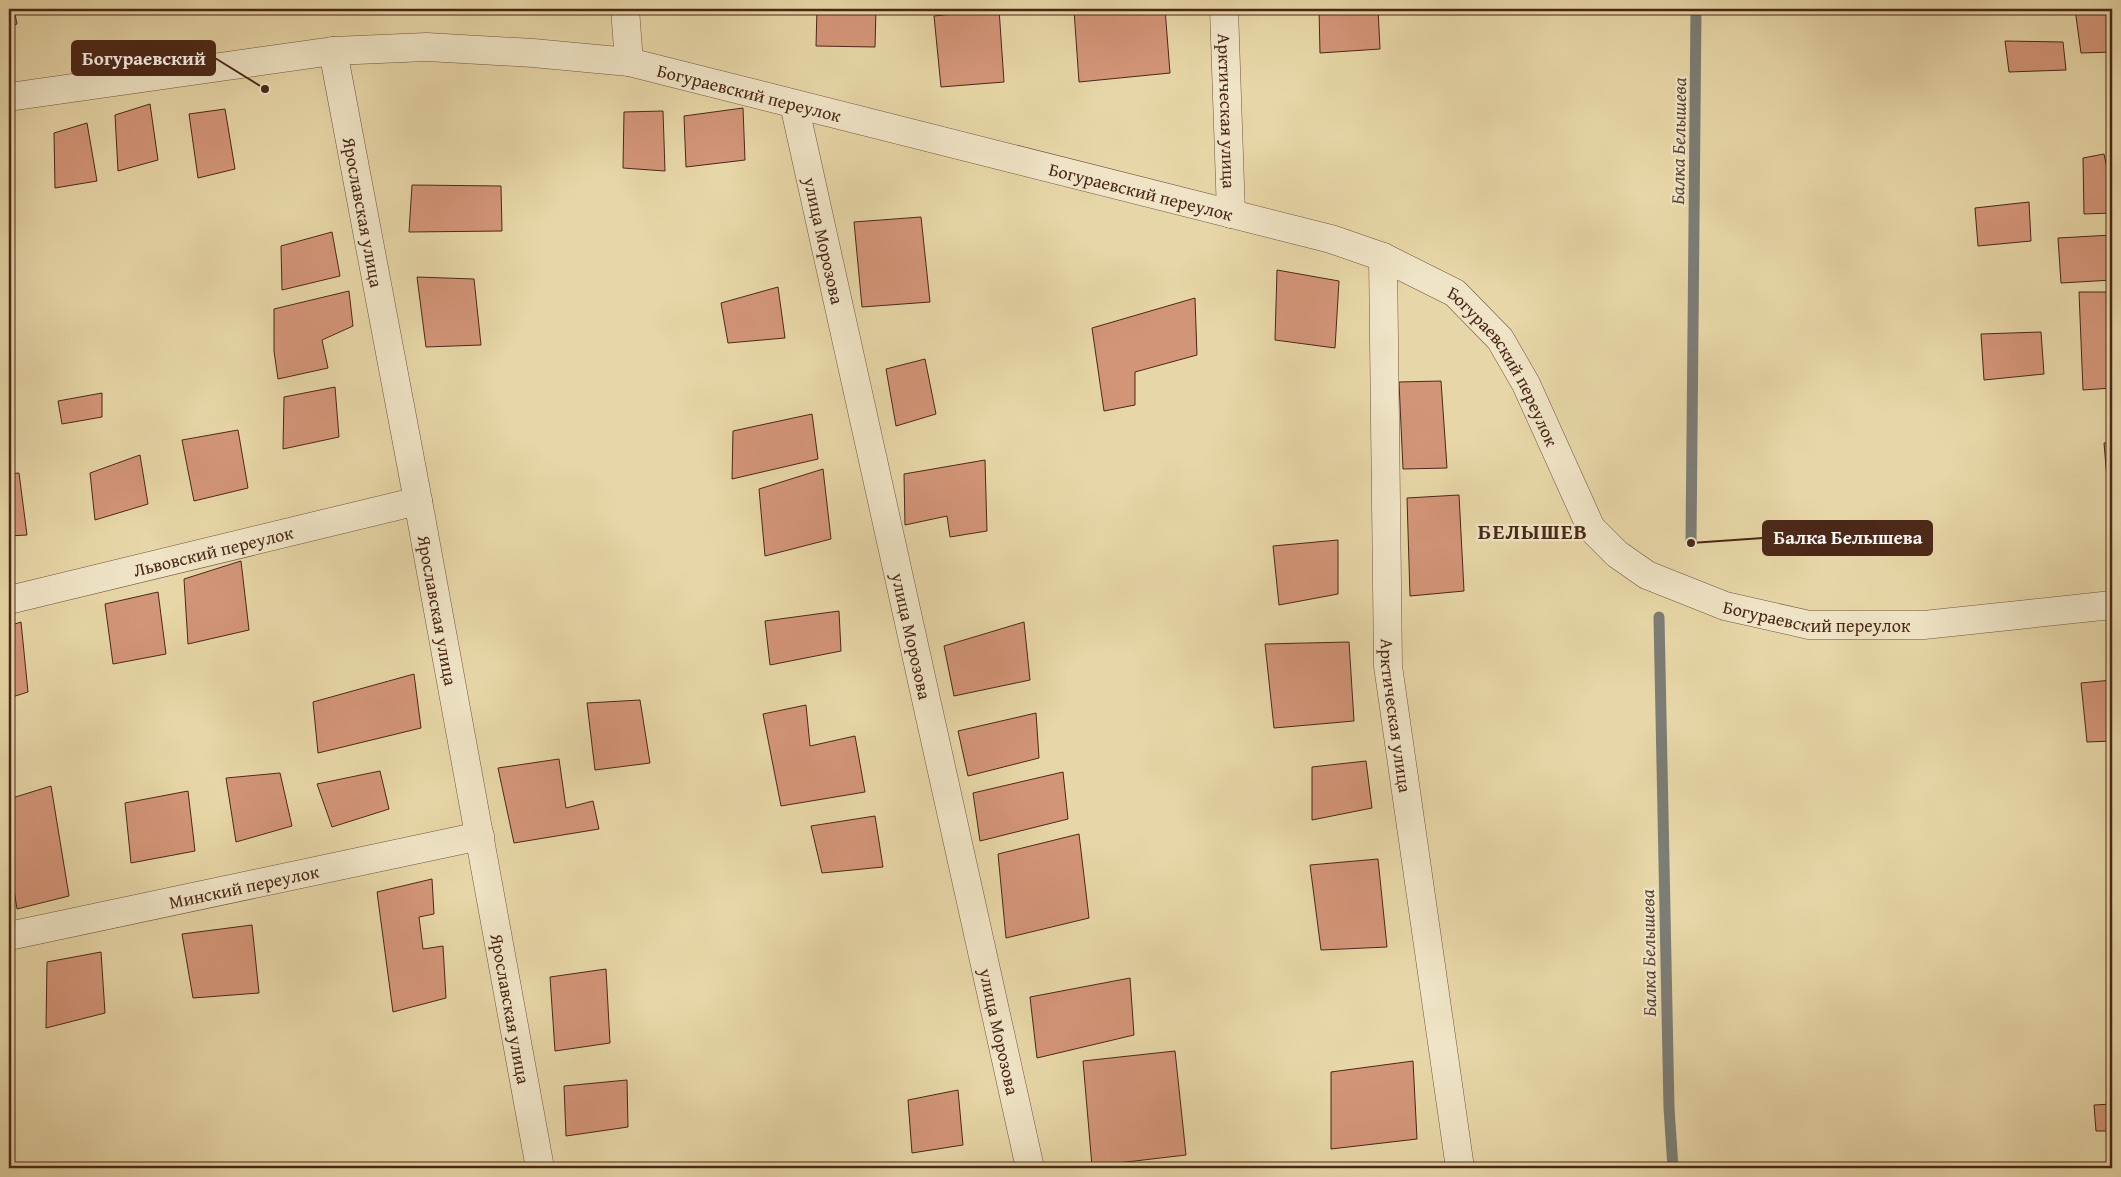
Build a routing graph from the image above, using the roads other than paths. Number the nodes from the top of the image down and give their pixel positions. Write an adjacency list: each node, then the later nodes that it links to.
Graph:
1 (624, 9): 4 (street)
2 (1224, 9): 7 (street, Арктическая улица)
3 (333, 51): 4 (street, Богураевский переулок); 5 (street, Богураевский переулок); 9 (street, Ярославская улица)
4 (629, 62): 6 (street, Богураевский переулок)
5 (9, 97)
6 (794, 104): 7 (street, Богураевский переулок); 15 (street, улица Морозова)
7 (1231, 214): 8 (street, Богураевский переулок)
8 (1382, 257): 11 (street, Богураевский переулок); 16 (street, Арктическая улица)
9 (418, 501): 10 (street, Львовский переулок); 12 (street, Ярославская улица)
10 (9, 600)
11 (2112, 605)
12 (480, 836): 13 (street, Минский переулок); 14 (street, Ярославская улица)
13 (9, 936)
14 (540, 1168)
15 (1030, 1168)
16 (1460, 1168)

